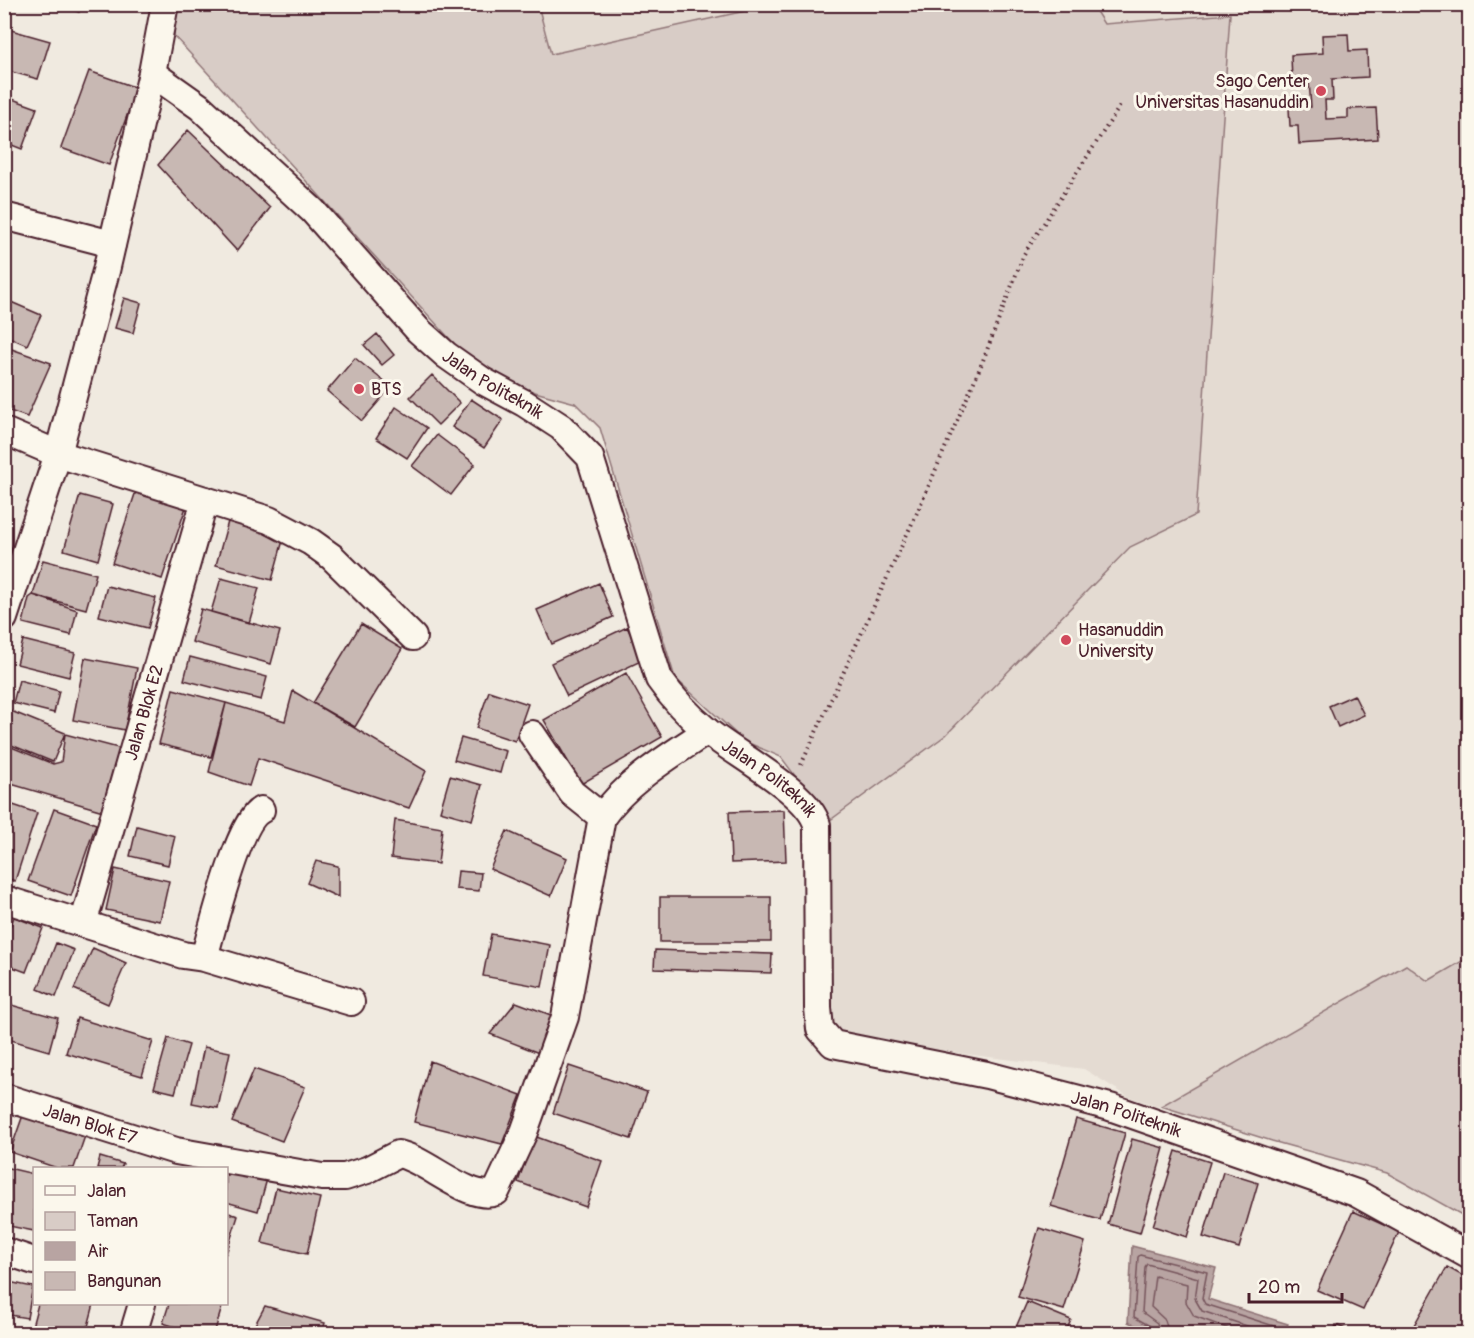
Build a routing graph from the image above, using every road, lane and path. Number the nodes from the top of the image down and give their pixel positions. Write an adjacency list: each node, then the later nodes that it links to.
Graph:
1 (162, 8): 2 (street)
2 (152, 73): 5 (street); 11 (street, Jalan Politeknik)
3 (1122, 103): 13 (path)
4 (4, 216): 5 (street)
5 (112, 244): 7 (street)
6 (4, 431): 7 (street)
7 (58, 454): 8 (street); 9 (street)
8 (205, 500): 10 (street); 17 (street, Jalan Blok E2)
9 (4, 618)
10 (413, 637)
11 (707, 731): 13 (street, Jalan Politeknik); 15 (street)
12 (532, 734): 15 (street)
13 (789, 790): 23 (street, Jalan Politeknik)
14 (261, 810): 18 (street)
15 (602, 817): 21 (street, Jalan Blok E7)
16 (4, 899): 17 (street)
17 (83, 924): 18 (street)
18 (204, 958): 19 (street)
19 (351, 1002)
20 (4, 1097): 21 (street, Jalan Blok E7)
21 (174, 1160)
22 (4, 1251): 24 (street)
23 (1470, 1256)
24 (33, 1261)
25 (142, 1305): 26 (street)
26 (133, 1334)

